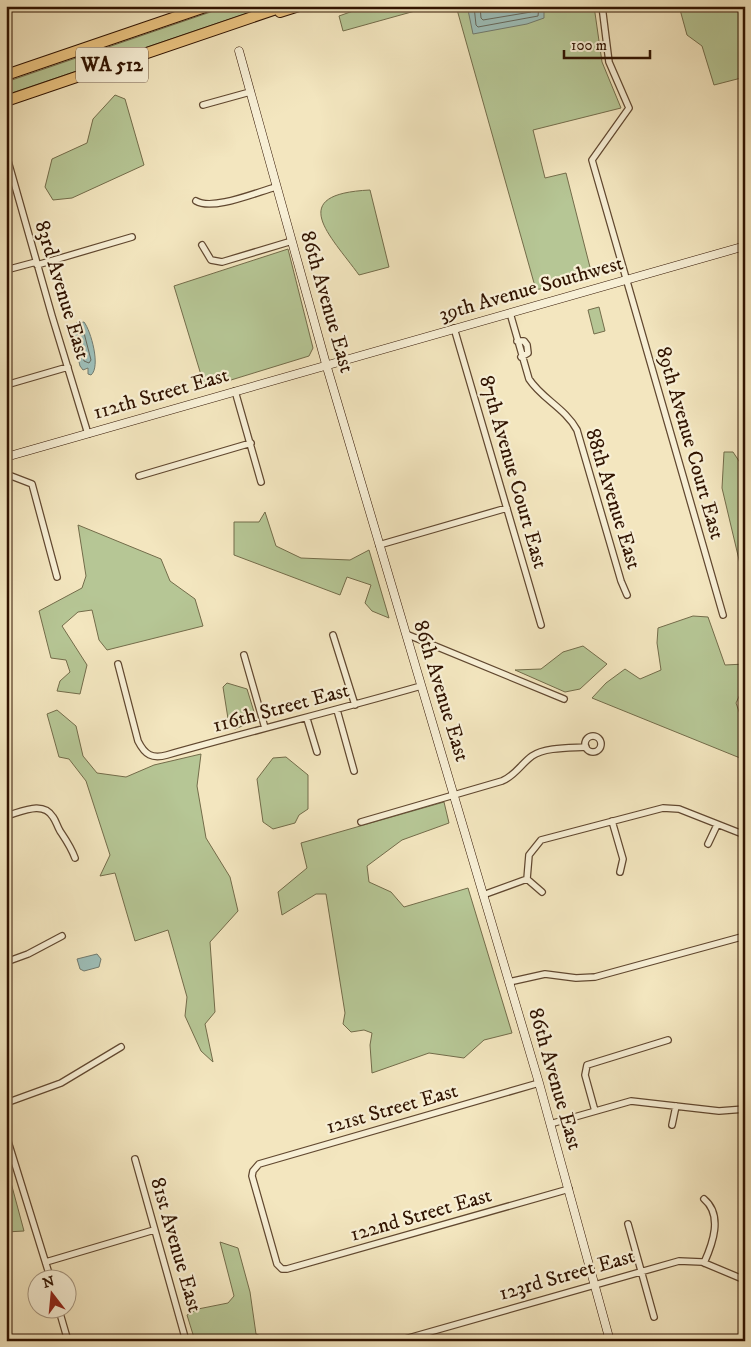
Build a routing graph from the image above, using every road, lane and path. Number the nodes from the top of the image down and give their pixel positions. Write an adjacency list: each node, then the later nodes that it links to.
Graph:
1 (208, 6): 7 (highway, WA 512)
2 (285, 6): 5 (highway, WA 512)
3 (299, 6): 5 (highway)
4 (602, 6): 21 (street, 89th Avenue Court East)
5 (219, 29): 9 (highway, WA 512)
6 (239, 51): 8 (street, 86th Avenue East)
7 (6, 75)
8 (250, 92): 10 (street); 13 (street, 86th Avenue East)
9 (6, 101)
10 (203, 105)
11 (6, 154): 12 (street, 83rd Avenue East)
12 (8, 170): 19 (street, 83rd Avenue East)
13 (276, 187): 14 (street); 16 (street, 86th Avenue East)
14 (196, 201)
15 (132, 237): 19 (street)
16 (292, 240): 17 (street); 24 (street, 86th Avenue East)
17 (202, 245)
18 (745, 246): 21 (street, 39th Avenue Southwest)
19 (37, 264): 20 (street); 25 (street, 83rd Avenue East)
20 (6, 270)
21 (626, 280): 22 (street, 39th Avenue Southwest); 38 (street, 89th Avenue Court East)
22 (510, 313): 23 (street, 39th Avenue Southwest); 37 (street, 88th Avenue East)
23 (454, 328): 24 (street, 39th Avenue Southwest); 34 (street, 87th Avenue Court East)
24 (326, 364): 27 (street, 112th Street East); 35 (street, 86th Avenue East)
25 (68, 367): 26 (street); 28 (street, 83rd Avenue East)
26 (6, 385)
27 (235, 391): 28 (street, 112th Street East); 29 (street)
28 (88, 434): 30 (street, 112th Street East)
29 (252, 443): 32 (street); 33 (street)
30 (6, 457)
31 (6, 474): 36 (street)
32 (139, 476)
33 (261, 482)
34 (507, 508): 35 (street); 39 (street, 87th Avenue Court East)
35 (379, 545): 40 (street, 86th Avenue East)
36 (57, 577)
37 (628, 595)
38 (723, 615)
39 (541, 625)
40 (406, 634): 44 (street, 86th Avenue East); 45 (street)
41 (333, 635): 46 (street)
42 (244, 655): 49 (street)
43 (118, 664): 49 (street, 116th Street East)
44 (421, 686): 46 (street, 116th Street East); 53 (street, 86th Avenue East)
45 (564, 698)
46 (355, 705): 47 (street, 116th Street East)
47 (337, 710): 48 (street, 116th Street East); 52 (street)
48 (307, 719): 49 (street, 116th Street East); 51 (street)
49 (265, 728)
50 (586, 746): 53 (street)
51 (317, 752)
52 (354, 771)
53 (454, 795): 56 (street); 64 (street, 86th Avenue East)
54 (6, 816): 60 (street)
55 (612, 821): 57 (street); 61 (street); 62 (street)
56 (361, 822)
57 (717, 825): 58 (street); 59 (street)
58 (745, 835)
59 (708, 844)
60 (76, 858)
61 (620, 872)
62 (527, 879): 63 (street); 64 (street)
63 (542, 892)
64 (483, 895): 68 (street, 86th Avenue East)
65 (62, 936): 67 (street)
66 (745, 936): 68 (street)
67 (6, 962)
68 (509, 982): 71 (street, 86th Avenue East)
69 (668, 1040): 75 (street)
70 (121, 1047): 72 (street)
71 (539, 1083): 76 (street, 86th Avenue East); 87 (street, 121st Street East)
72 (6, 1103)
73 (676, 1106): 74 (street); 75 (street); 77 (street)
74 (745, 1109)
75 (595, 1111): 76 (street)
76 (550, 1124): 81 (street, 86th Avenue East)
77 (672, 1125)
78 (6, 1136): 79 (street)
79 (7, 1143): 85 (street)
80 (135, 1159): 84 (street, 81st Avenue East)
81 (569, 1189): 87 (street, 122nd Street East); 91 (street, 86th Avenue East)
82 (704, 1199): 86 (street)
83 (628, 1224): 89 (street)
84 (154, 1230): 85 (street); 95 (street, 81st Avenue East)
85 (46, 1262): 88 (street)
86 (704, 1263): 89 (street, 123rd Street East); 90 (street, 123rd Street East)
87 (282, 1269)
88 (48, 1270)
89 (641, 1271): 91 (street, 123rd Street East); 92 (street)
90 (745, 1280)
91 (594, 1284): 96 (street, 123rd Street East); 97 (street, 86th Avenue East)
92 (654, 1317)
93 (62, 1320): 94 (street)
94 (68, 1341)
95 (186, 1341)
96 (398, 1341)
97 (610, 1341)

